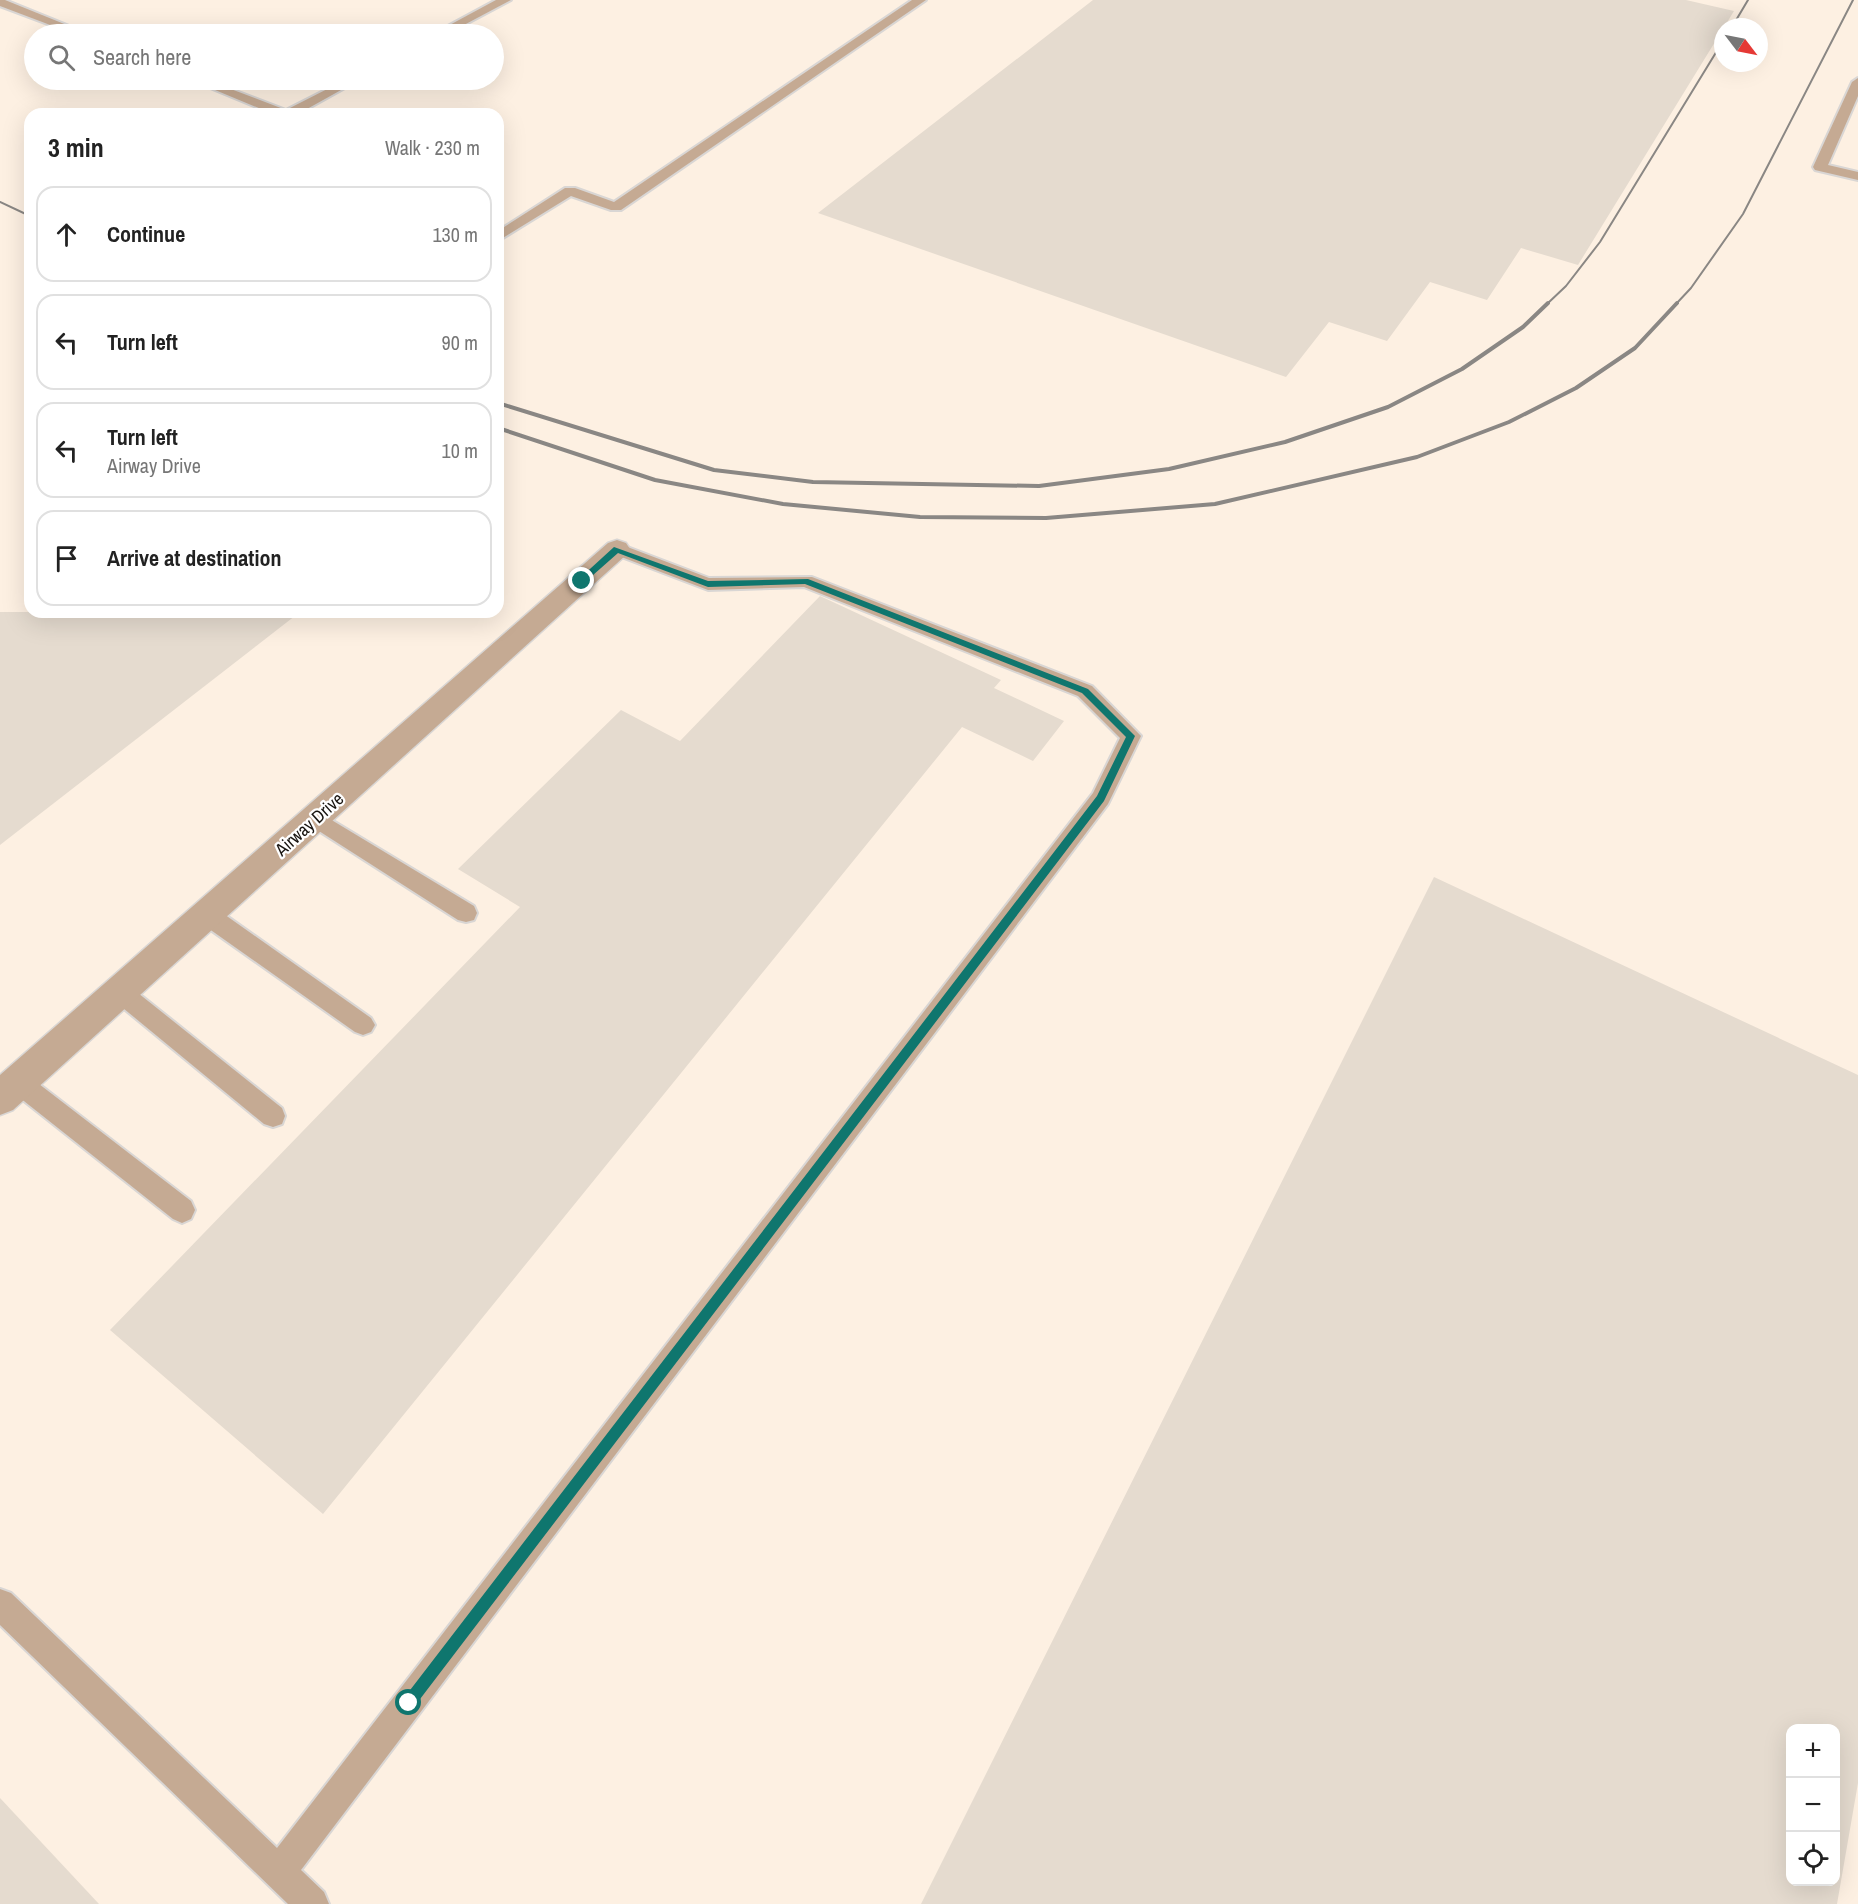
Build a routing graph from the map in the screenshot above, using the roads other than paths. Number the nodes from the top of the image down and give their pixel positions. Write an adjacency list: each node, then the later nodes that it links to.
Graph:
1 (505, 0): 5 (lane)
2 (920, 0): 12 (lane)
3 (0, 2): 4 (lane)
4 (57, 24)
5 (458, 24)
6 (1858, 82): 11 (lane)
7 (223, 90): 9 (lane)
8 (333, 90): 10 (lane)
9 (270, 108)
10 (298, 108)
11 (1858, 176)
12 (504, 233)
13 (617, 549): 14 (street, Airway Drive); 23 (lane)
14 (315, 818): 15 (lane); 16 (street, Airway Drive)
15 (466, 913)
16 (206, 914): 17 (street, Airway Drive); 18 (lane)
17 (120, 992): 19 (street, Airway Drive); 20 (lane)
18 (363, 1025)
19 (9, 1090): 21 (lane)
20 (273, 1116)
21 (182, 1210)
22 (0, 1604): 23 (lane)
23 (279, 1872): 24 (lane)
24 (312, 1904)

